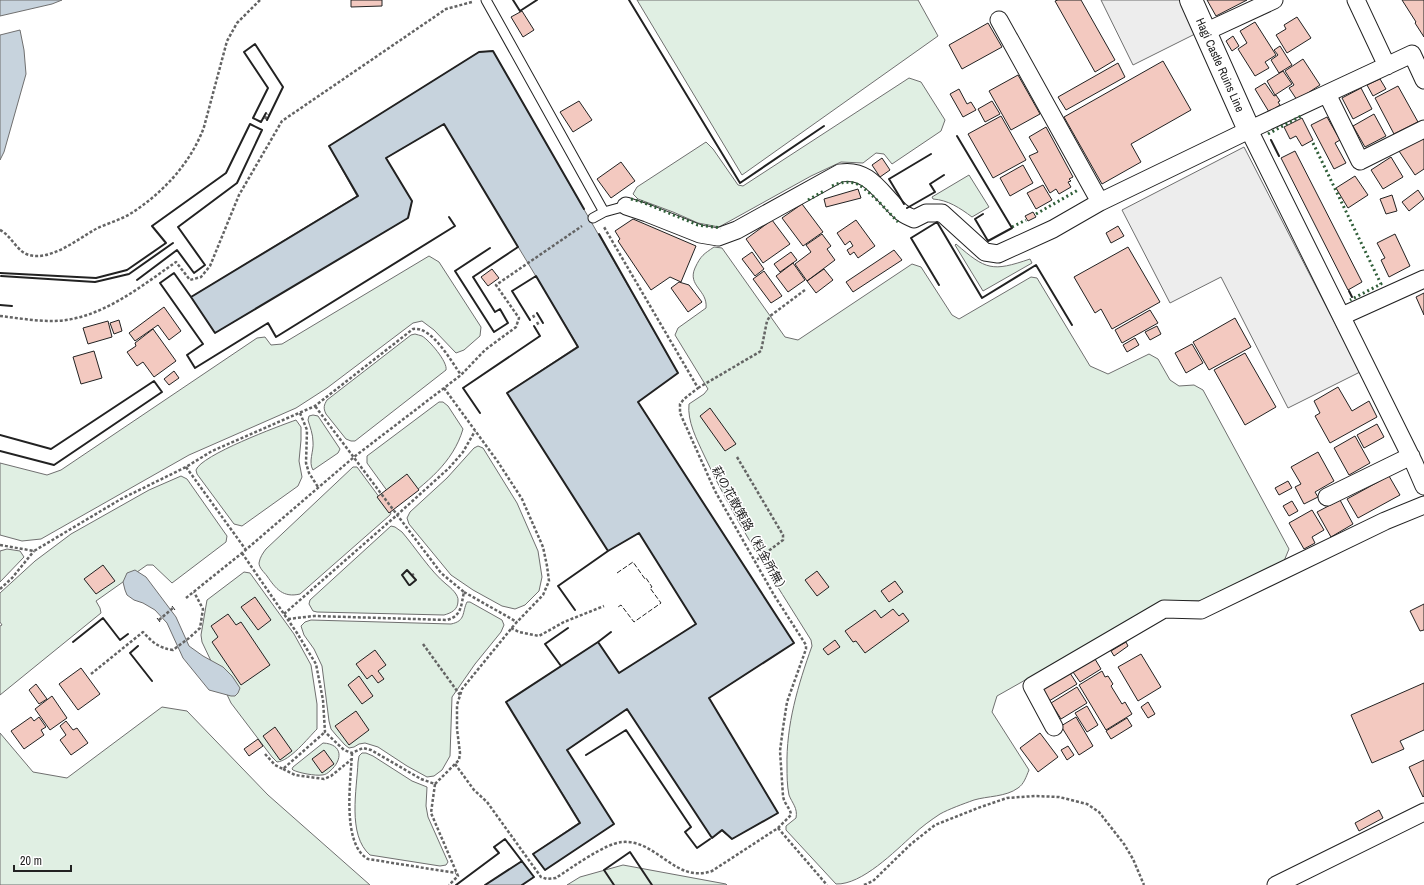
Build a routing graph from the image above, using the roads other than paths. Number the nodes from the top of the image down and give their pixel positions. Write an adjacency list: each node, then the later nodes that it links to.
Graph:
1 (486, 0): 13 (lane)
2 (1191, 0): 6 (main road, Hagi Castle Ruins Line)
3 (1274, 0): 6 (street)
4 (1356, 0): 7 (street)
5 (999, 20): 12 (street)
6 (1205, 32): 10 (main road, Hagi Castle Ruins Line)
7 (1387, 66): 8 (street); 9 (street)
8 (1424, 80)
9 (1327, 94): 10 (street); 11 (street)
10 (1249, 130): 12 (street); 15 (street)
11 (1424, 130)
12 (1100, 202): 13 (street)
13 (626, 206)
14 (1424, 279): 15 (street)
15 (1342, 316): 16 (street)
16 (1416, 459): 17 (street); 18 (street)
17 (1424, 486)
18 (1327, 497)
19 (1424, 505): 20 (street)
20 (1054, 727)
21 (1424, 812): 22 (street)
22 (1276, 885)

